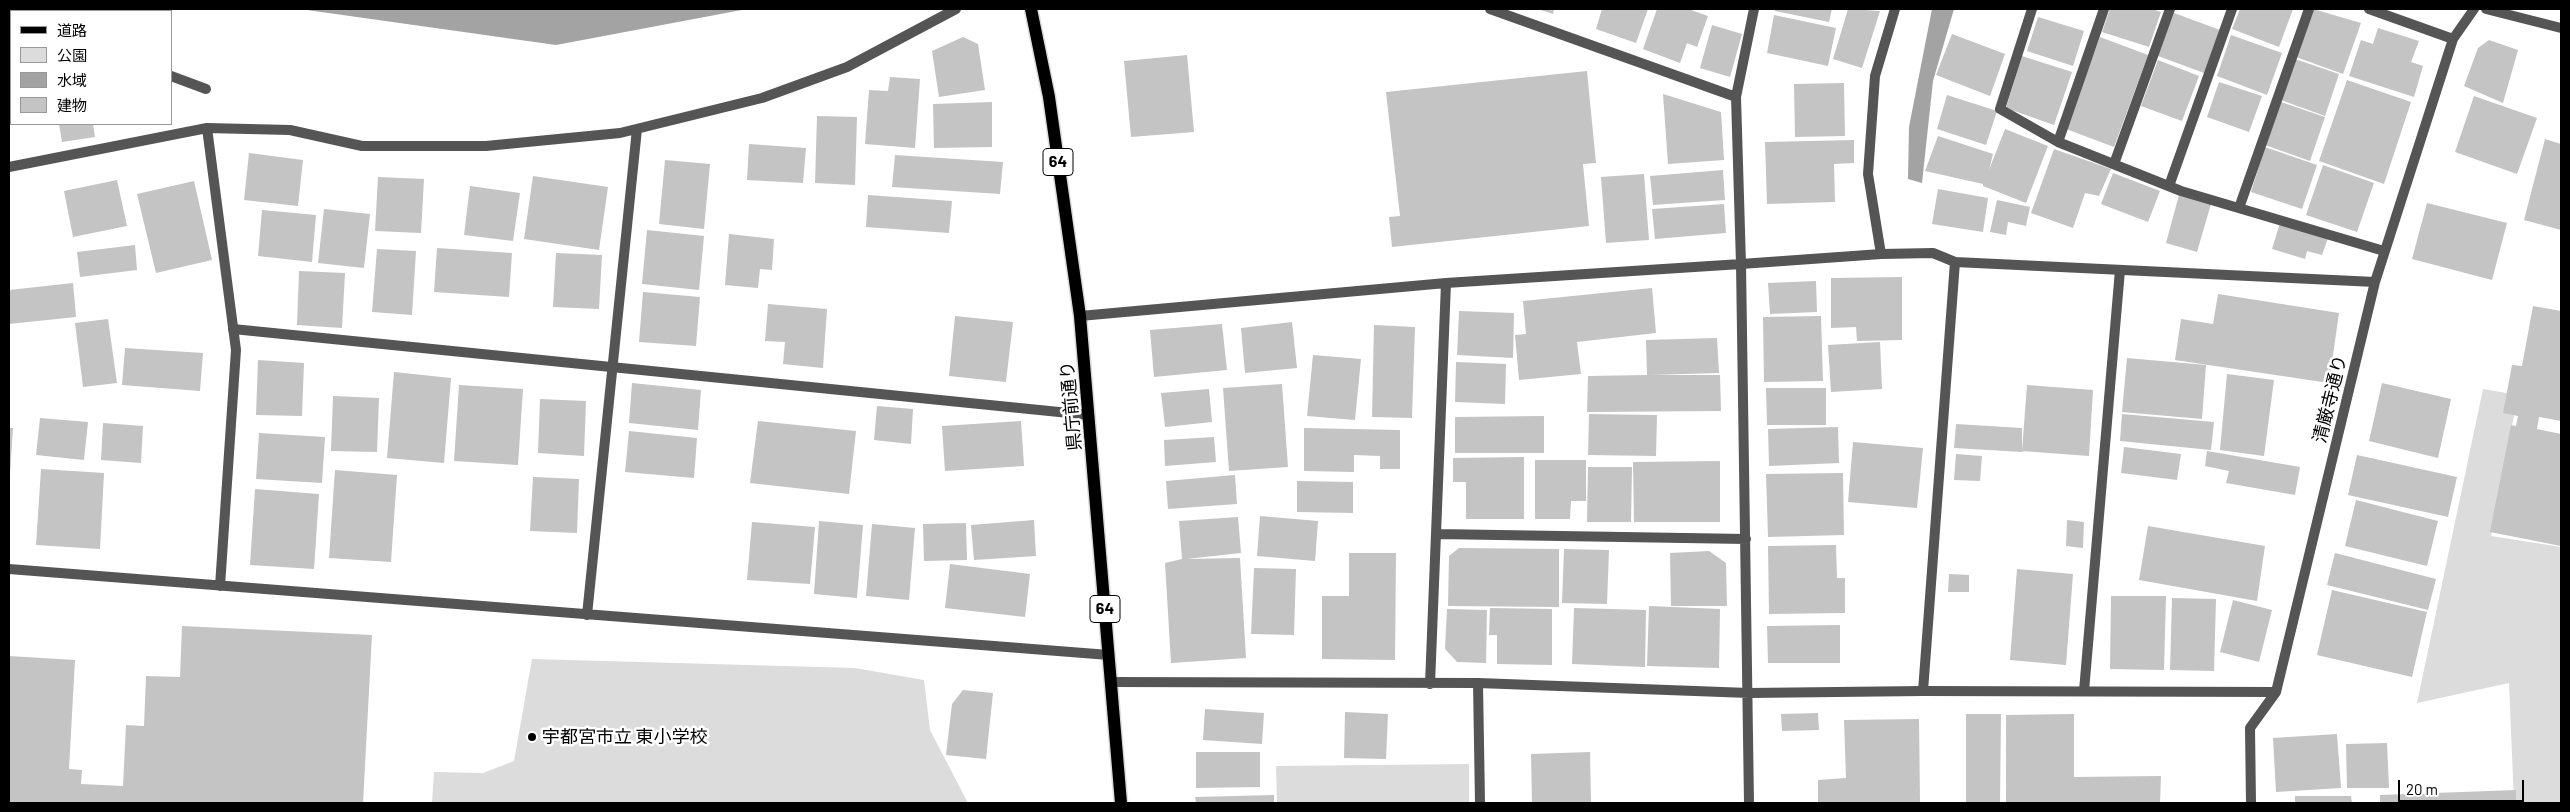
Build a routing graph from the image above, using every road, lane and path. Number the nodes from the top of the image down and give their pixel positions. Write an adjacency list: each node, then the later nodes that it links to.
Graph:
1 (956, 9): 20 (street)
2 (1031, 9): 33 (main road, 県庁前通り / 64)
3 (1490, 9): 18 (street)
4 (1754, 9): 18 (street)
5 (1895, 9): 27 (street)
6 (2032, 9): 21 (street)
7 (2104, 9): 21 (street)
8 (2170, 9): 22 (street)
9 (2232, 9): 24 (street)
10 (2309, 9): 25 (street)
11 (2369, 9): 15 (street)
12 (2474, 9): 15 (street, 清厳寺通り)
13 (2486, 9): 14 (street)
14 (2561, 28)
15 (2453, 39): 26 (street, 清厳寺通り)
16 (172, 76): 17 (street)
17 (206, 90)
18 (1736, 96): 29 (street)
19 (207, 128): 20 (street); 23 (street); 34 (street)
20 (638, 129): 35 (street)
21 (2058, 142): 22 (street)
22 (2114, 164): 24 (street)
23 (9, 167)
24 (2169, 186): 25 (street)
25 (2239, 208): 26 (street)
26 (2384, 251): 31 (street, 清厳寺通り)
27 (1881, 254): 28 (street); 29 (street)
28 (1955, 262): 30 (street); 46 (street)
29 (1741, 264): 32 (street); 38 (street)
30 (2120, 270): 31 (street); 47 (street)
31 (2375, 282): 48 (street, 清厳寺通り)
32 (1446, 284): 33 (street); 37 (street)
33 (1080, 316): 36 (main road, 県庁前通り / 64)
34 (234, 329): 35 (street); 40 (street)
35 (613, 367): 36 (street); 41 (street)
36 (1089, 415): 42 (main road, 県庁前通り / 64)
37 (1437, 534): 38 (street); 45 (street)
38 (1746, 539): 49 (street)
39 (9, 569): 40 (street)
40 (220, 586): 41 (street)
41 (587, 615): 42 (street)
42 (1109, 654): 43 (main road, 県庁前通り / 64)
43 (1111, 682): 45 (street); 50 (main road, 県庁前通り / 64)
44 (1478, 683): 45 (street); 49 (street); 51 (street)
45 (1430, 684)
46 (1923, 691): 47 (street); 49 (street)
47 (2084, 692): 48 (street)
48 (2276, 692): 53 (street, 清厳寺通り)
49 (1749, 693): 52 (street)
50 (1121, 803)
51 (1480, 803)
52 (1749, 803)
53 (2251, 803)

